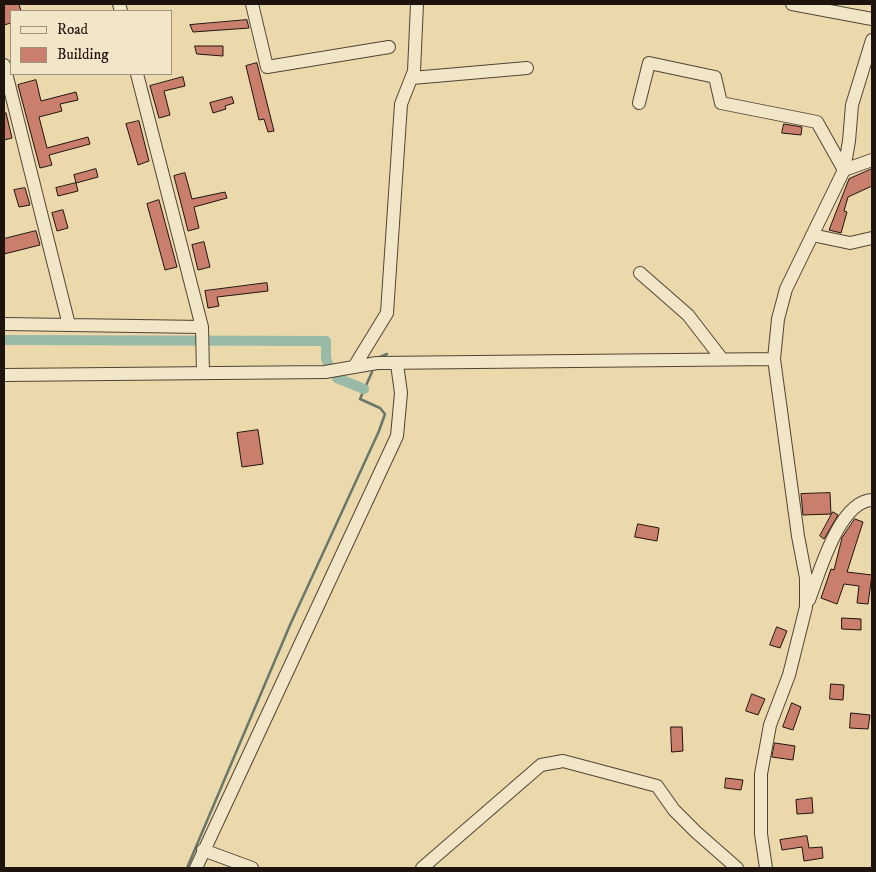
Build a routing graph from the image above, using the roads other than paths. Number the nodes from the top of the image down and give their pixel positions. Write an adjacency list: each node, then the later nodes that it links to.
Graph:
1 (252, 4): 6 (street)
2 (417, 4): 10 (street)
3 (792, 4): 4 (street)
4 (872, 19)
5 (872, 40): 13 (street)
6 (389, 47)
7 (4, 65): 18 (street)
8 (527, 68): 10 (street)
9 (137, 75): 19 (street)
10 (412, 78): 23 (street)
11 (639, 103): 13 (street)
12 (872, 160): 13 (street)
13 (844, 170): 14 (street)
14 (812, 235): 15 (street); 21 (street)
15 (872, 238)
16 (640, 273): 20 (street)
17 (4, 324): 18 (street)
18 (69, 325): 19 (street)
19 (202, 327): 24 (street)
20 (722, 359): 21 (street); 22 (street)
21 (774, 359): 27 (street)
22 (396, 364): 23 (street); 28 (street)
23 (354, 367): 24 (street)
24 (203, 373): 25 (street)
25 (4, 375)
26 (872, 500): 27 (street)
27 (806, 608): 33 (street)
28 (203, 850): 29 (street); 30 (street)
29 (196, 868)
30 (252, 868)
31 (422, 868): 32 (street)
32 (737, 868)
33 (766, 868)

